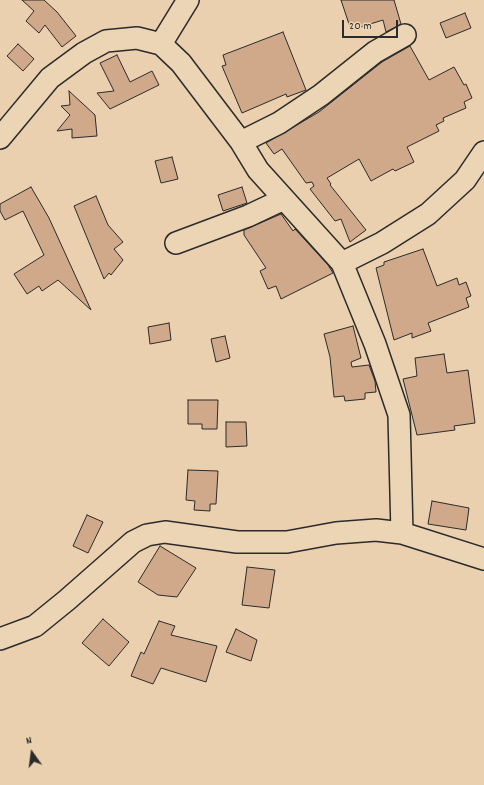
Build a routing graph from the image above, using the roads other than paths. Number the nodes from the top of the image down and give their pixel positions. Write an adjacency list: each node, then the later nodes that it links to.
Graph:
1 (188, 0): 3 (street)
2 (405, 35): 5 (street)
3 (161, 44): 4 (street); 5 (street)
4 (0, 138)
5 (241, 142): 7 (street)
6 (484, 152): 9 (street)
7 (284, 199): 8 (street); 9 (street)
8 (176, 243)
9 (342, 263): 10 (street)
10 (402, 533): 11 (street); 12 (street)
11 (484, 559)
12 (0, 639)

